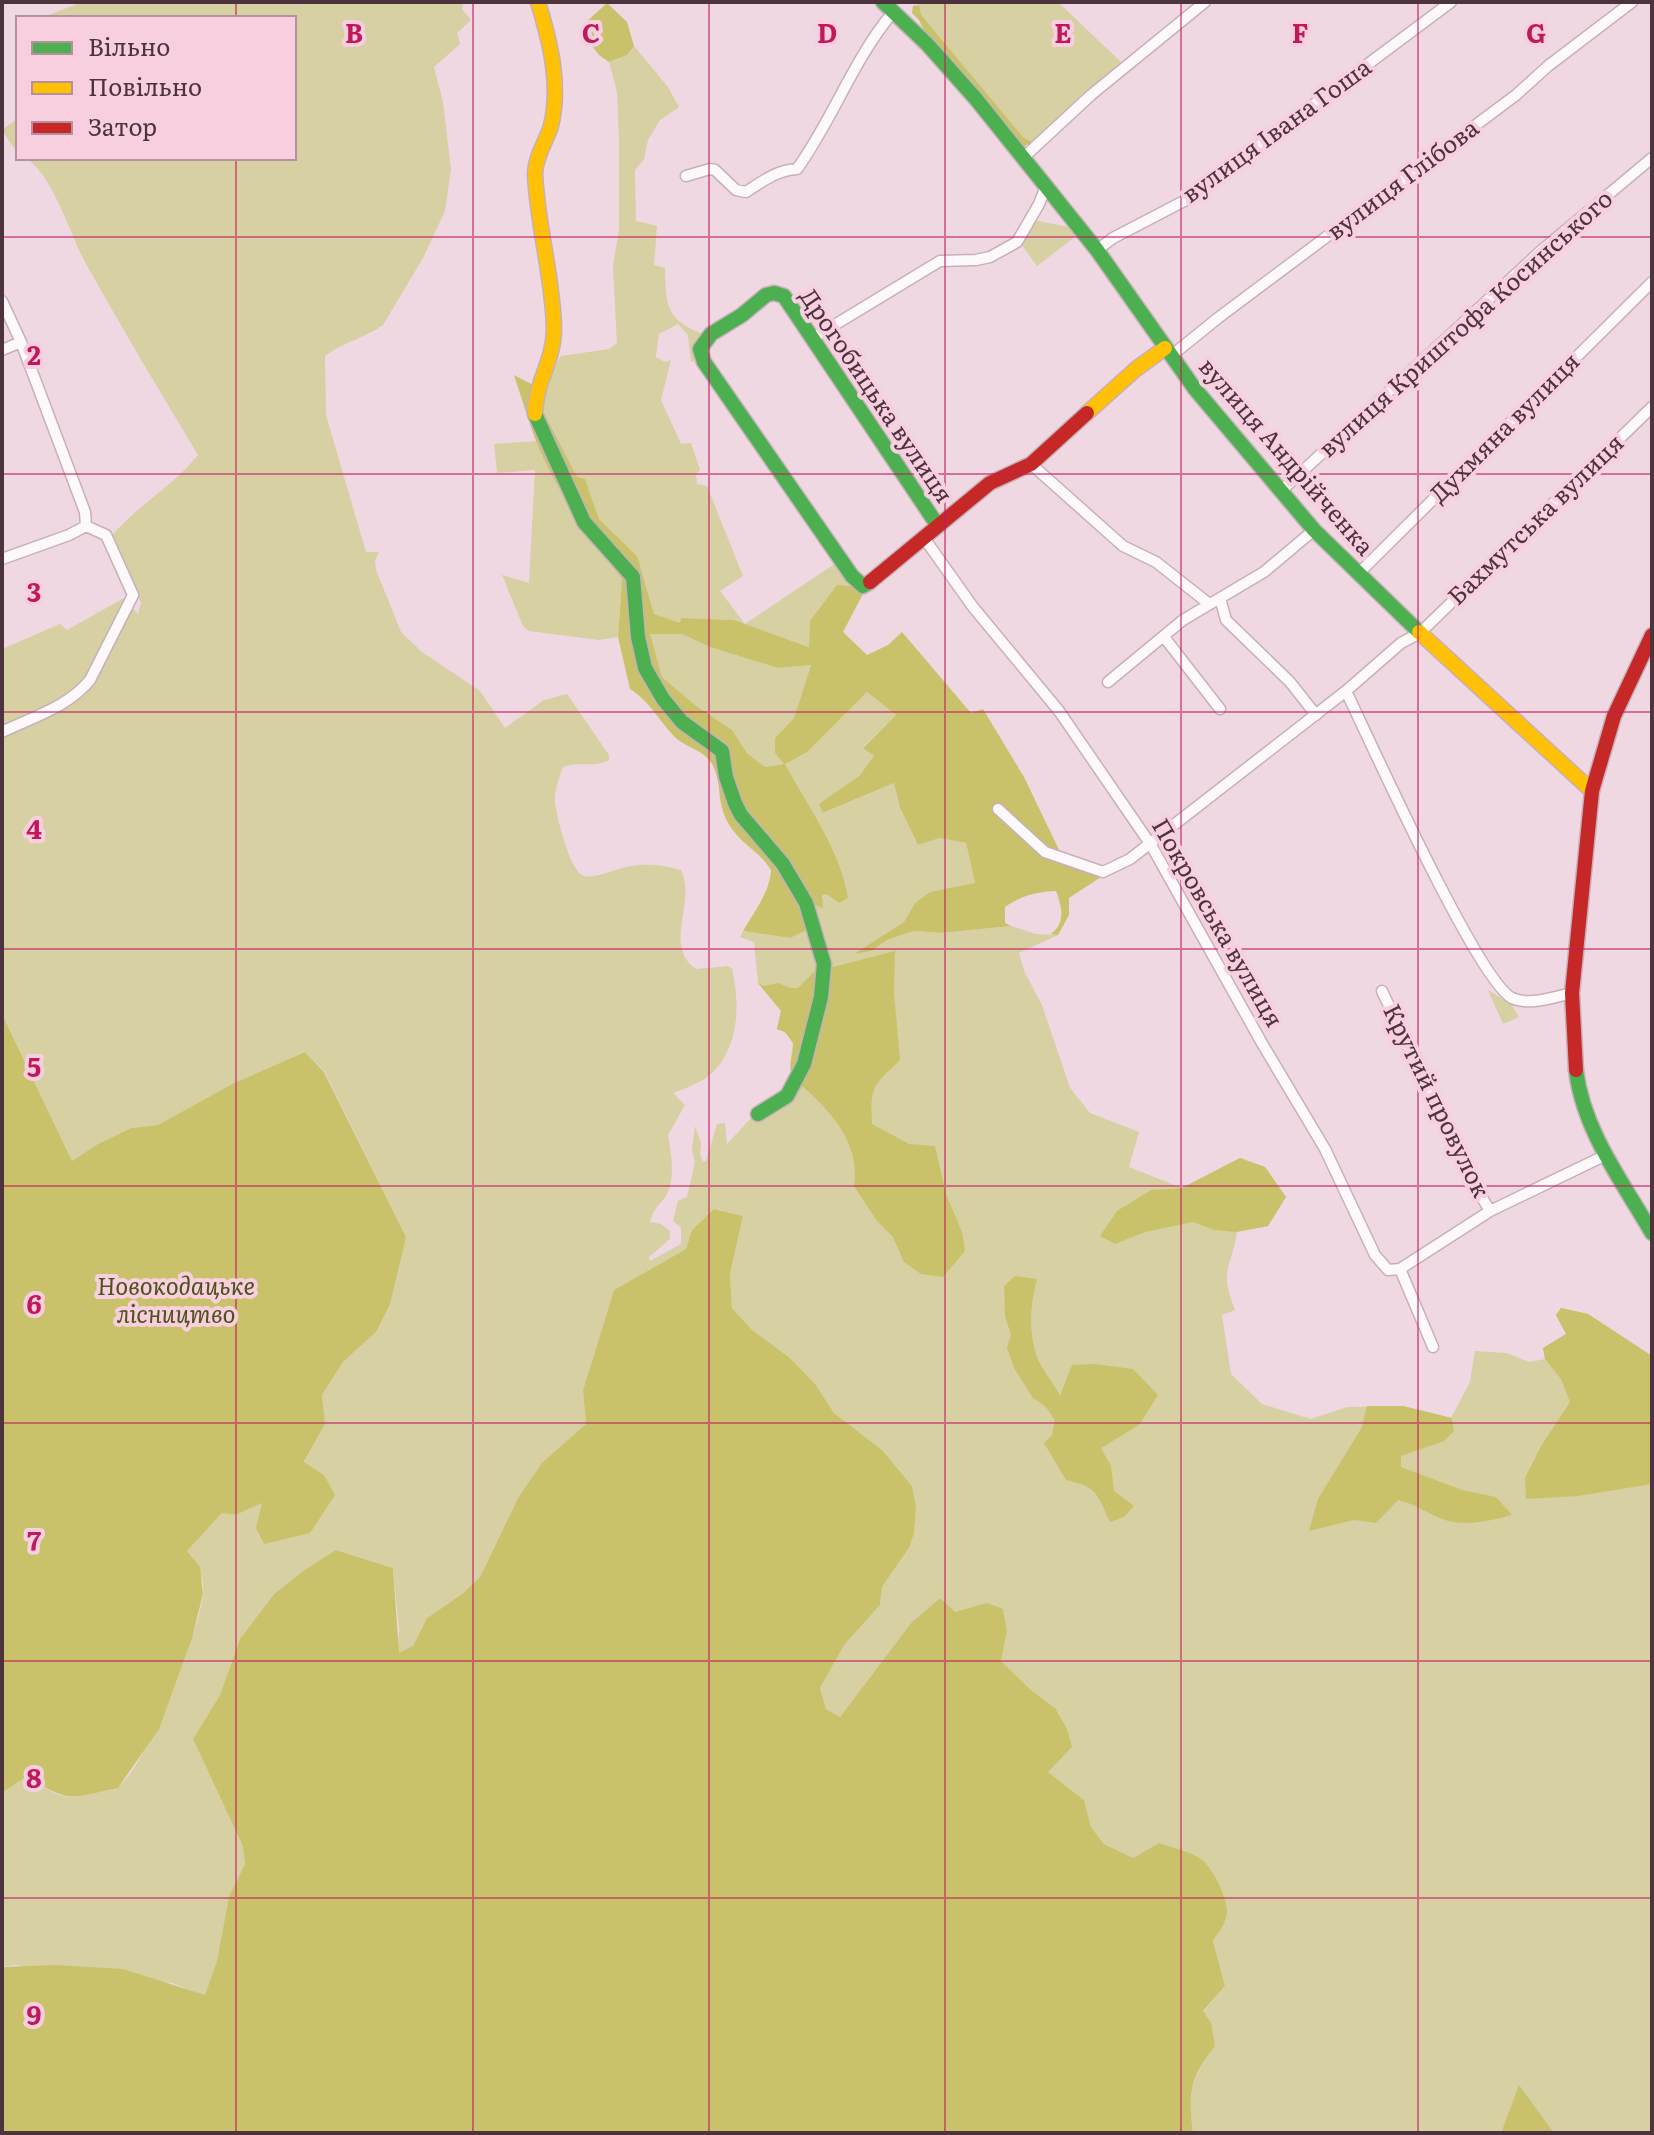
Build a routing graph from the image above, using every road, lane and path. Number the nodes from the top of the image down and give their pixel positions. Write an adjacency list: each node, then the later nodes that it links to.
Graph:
1 (538, 2): 41 (street)
2 (1205, 2): 6 (street)
3 (1451, 2): 10 (street, вулиця Івана Гоша)
4 (1632, 2): 16 (street, вулиця Глібова)
5 (890, 6): 6 (street, вулиця Андрійченка); 8 (street)
6 (1023, 158): 9 (street, вулиця Андрійченка)
7 (1652, 158): 19 (street, вулиця Криштофа Косинського)
8 (686, 176)
9 (1046, 186): 10 (street, вулиця Андрійченка); 13 (street)
10 (1097, 250): 16 (street, вулиця Андрійченка)
11 (1652, 282): 25 (street, Духмяна вулиця)
12 (2, 301): 14 (street)
13 (813, 338): 21 (street, Дрогобицька вулиця); 23 (street, Дрогобицька вулиця)
14 (21, 342): 15 (street); 20 (street)
15 (2, 350)
16 (1168, 352): 18 (street); 19 (street, вулиця Андрійченка)
17 (1652, 407): 28 (street, Бахмутська вулиця)
18 (1031, 464): 21 (street); 27 (street)
19 (1281, 491): 22 (street, вулиця Андрійченка)
20 (86, 526): 24 (street); 35 (street)
21 (938, 526): 23 (street)
22 (1314, 530): 25 (street, вулиця Андрійченка); 26 (street)
23 (924, 538): 38 (street, Покровська вулиця)
24 (2, 559)
25 (1358, 574): 28 (street, вулиця Андрійченка)
26 (1220, 598): 27 (street); 34 (street)
27 (1208, 603): 30 (street)
28 (1420, 633): 32 (street, Бахмутська вулиця); 36 (street, вулиця Андрійченка)
29 (1652, 635): 36 (street)
30 (1164, 637): 31 (street); 33 (street)
31 (1108, 682)
32 (1346, 691): 34 (street, Бахмутська вулиця); 40 (street)
33 (1220, 709)
34 (1316, 715): 38 (street, Бахмутська вулиця)
35 (2, 732)
36 (1592, 791): 40 (street)
37 (998, 809): 38 (street, Бахмутська вулиця)
38 (1151, 845): 45 (street, Покровська вулиця)
39 (1382, 991): 43 (street, Крутий провулок)
40 (1572, 993): 42 (street)
41 (758, 1114)
42 (1606, 1155): 43 (street, Крутий провулок); 44 (street)
43 (1490, 1211): 45 (street, Крутий провулок)
44 (1652, 1233)
45 (1400, 1269): 46 (street)
46 (1433, 1347)

